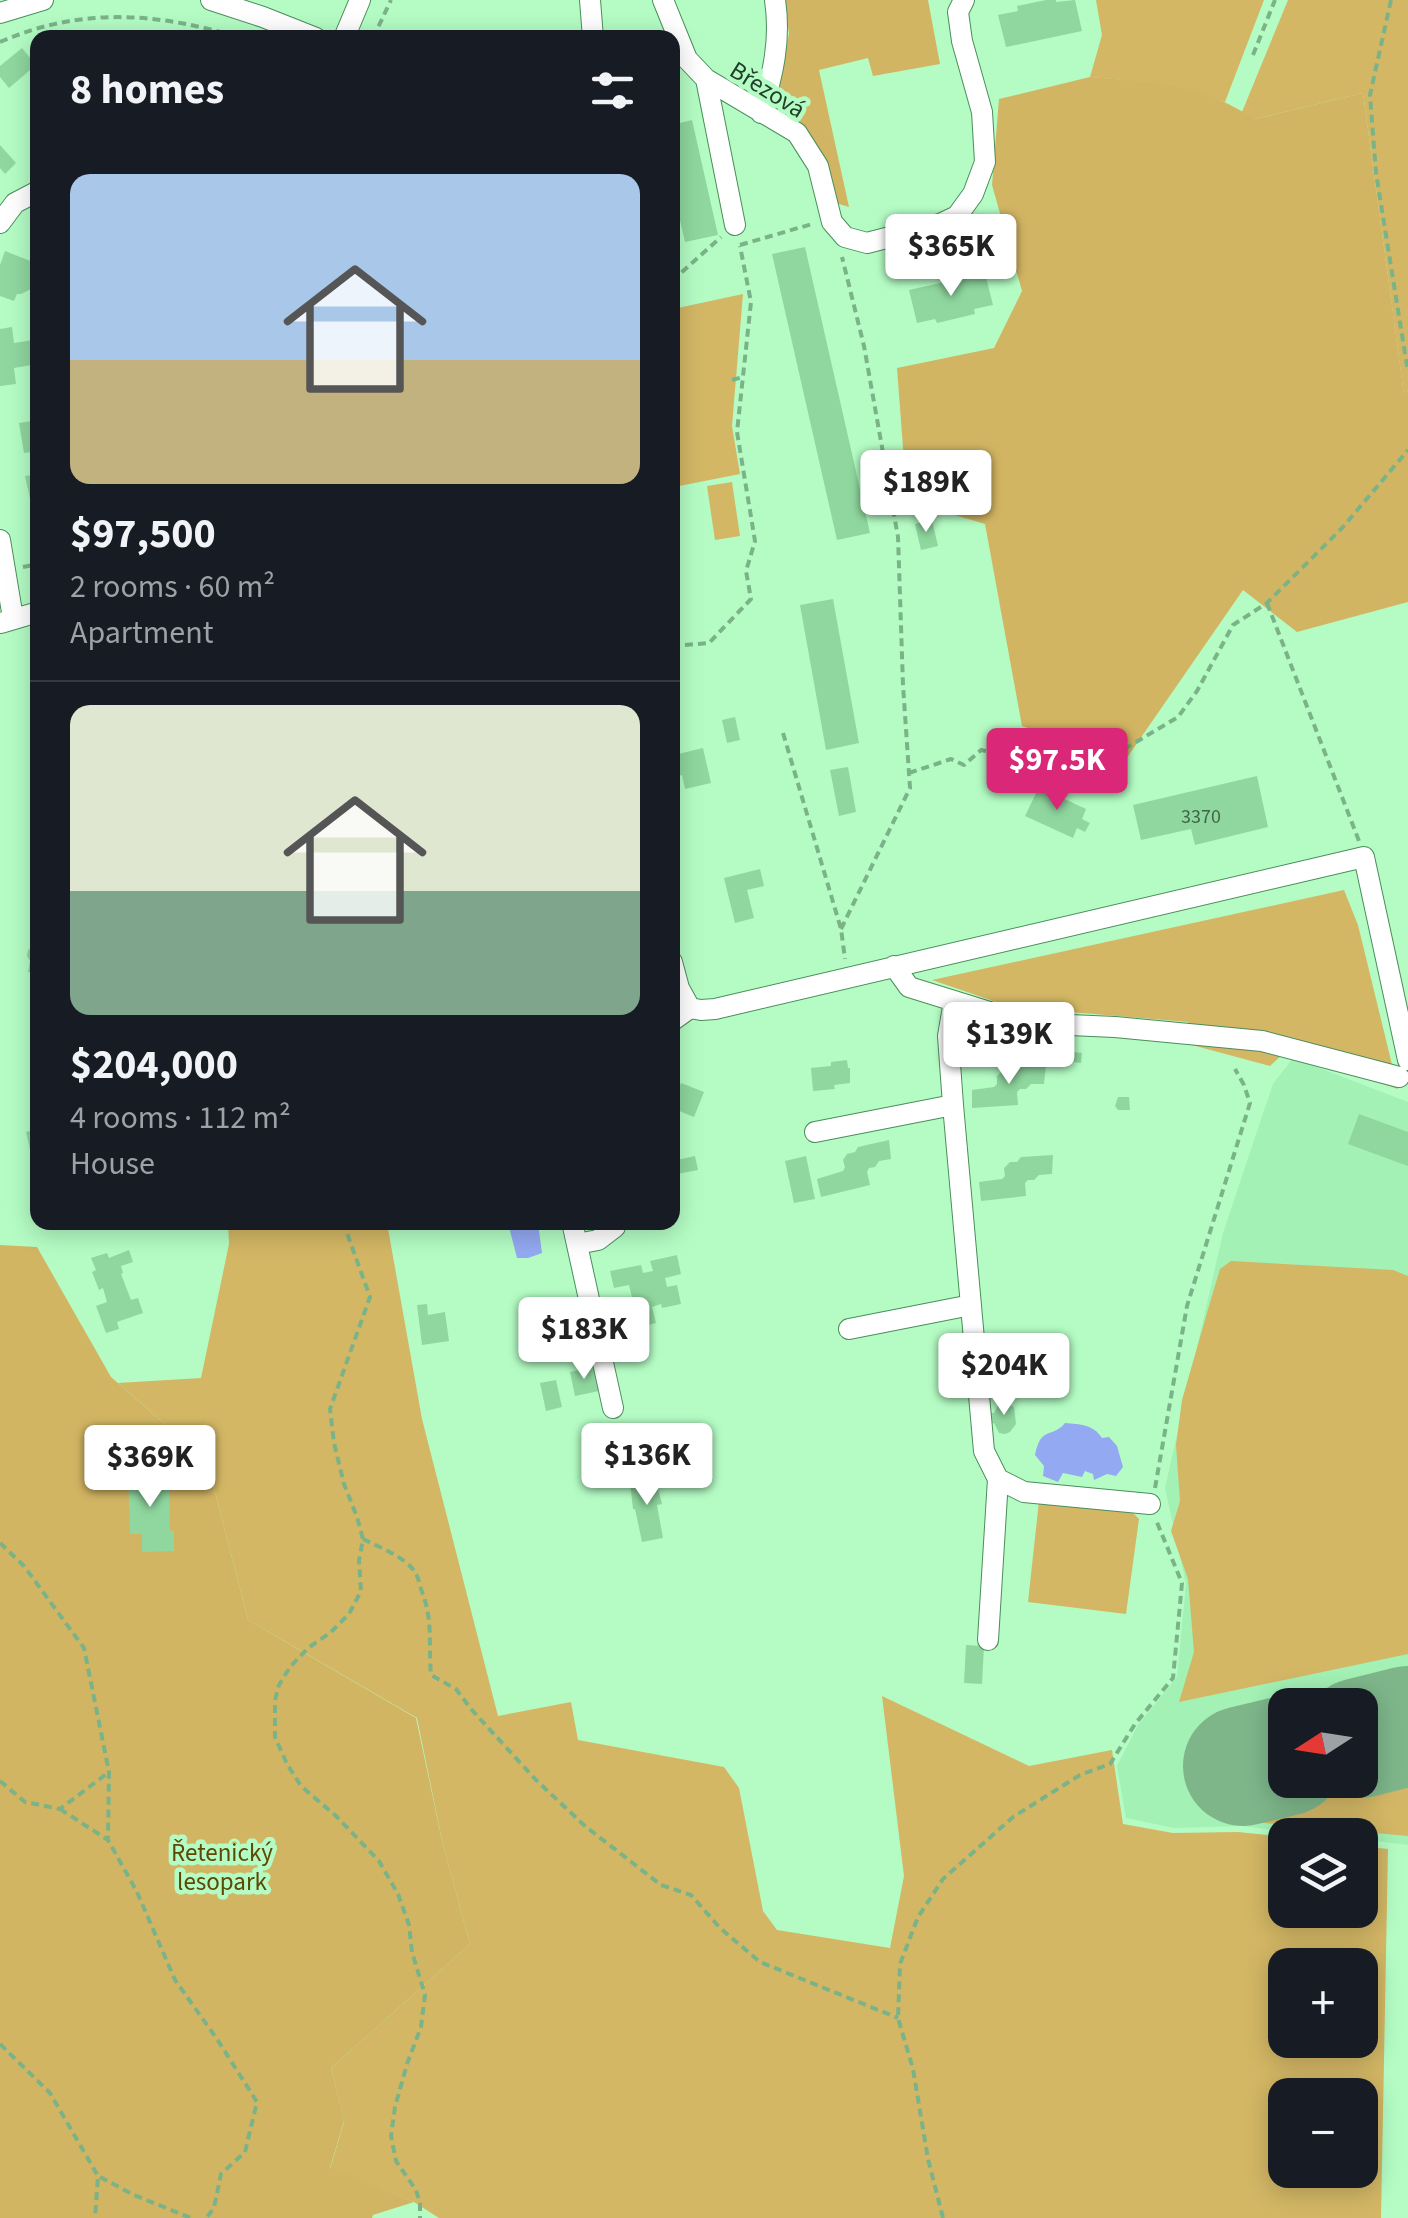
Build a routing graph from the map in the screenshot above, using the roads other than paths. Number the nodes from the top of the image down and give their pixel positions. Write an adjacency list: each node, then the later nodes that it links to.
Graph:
1 (43, 0): 8 (street)
2 (211, 0): 9 (street)
3 (360, 0): 10 (street)
4 (590, 0): 11 (street)
5 (664, 0): 12 (street, Březová)
6 (775, 0): 15 (street)
7 (964, 0): 15 (street, Březová)
8 (0, 13)
9 (296, 30)
10 (347, 30)
11 (592, 30)
12 (676, 30)
13 (680, 41): 14 (street, Březová)
14 (706, 79): 15 (street, Březová); 18 (street)
15 (761, 113)
16 (30, 194): 17 (street)
17 (0, 223)
18 (737, 235)
19 (0, 540): 20 (street)
20 (6, 621)
21 (894, 966): 23 (street); 24 (street); 26 (street)
22 (680, 990): 24 (street)
23 (954, 1000): 26 (street); 27 (street)
24 (690, 1008): 25 (street)
25 (680, 1015)
26 (1404, 1069)
27 (953, 1105): 28 (street); 32 (street)
28 (816, 1132)
29 (574, 1230): 31 (street)
30 (612, 1230): 31 (street)
31 (577, 1244): 34 (street)
32 (971, 1304): 33 (street); 35 (street)
33 (849, 1329)
34 (612, 1408)
35 (998, 1480): 36 (street); 37 (street)
36 (1150, 1504)
37 (988, 1640)

